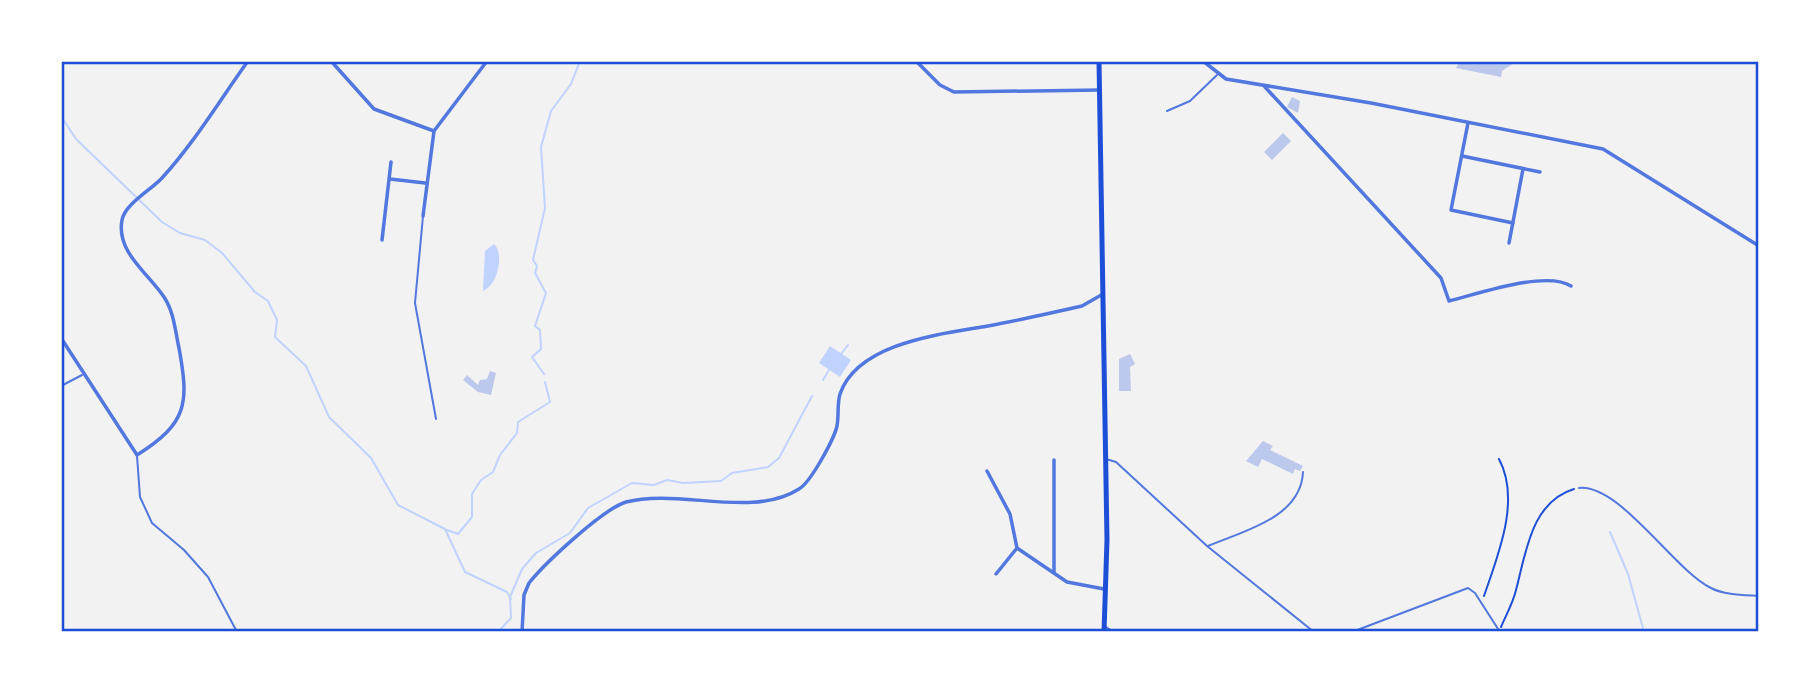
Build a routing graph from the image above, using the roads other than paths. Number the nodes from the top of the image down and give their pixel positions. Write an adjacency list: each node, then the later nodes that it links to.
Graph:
1 (247, 61): 30 (street)
2 (331, 61): 12 (street)
3 (487, 61): 12 (street)
4 (916, 61): 9 (street)
5 (1099, 61): 9 (main road)
6 (1203, 61): 7 (street)
7 (1218, 74): 8 (street); 10 (lane)
8 (1263, 85): 11 (street); 24 (street)
9 (1100, 90): 25 (main road)
10 (1167, 111)
11 (1468, 123): 13 (street); 23 (street)
12 (434, 131): 18 (street)
13 (1461, 156): 15 (street); 20 (street)
14 (391, 162): 17 (street)
15 (1523, 169): 16 (street); 20 (street)
16 (1540, 172)
17 (390, 179): 18 (street); 21 (street)
18 (425, 183): 19 (street)
19 (423, 216): 29 (lane)
20 (1513, 223): 22 (street)
21 (382, 240)
22 (1509, 243)
23 (1759, 246)
24 (1571, 285)
25 (1103, 294): 31 (main road); 45 (street)
26 (61, 338): 27 (street)
27 (85, 374): 28 (lane); 30 (street)
28 (61, 386)
29 (436, 419)
30 (137, 455): 44 (lane)
31 (1105, 458): 36 (lane); 40 (main road)
32 (1054, 460): 39 (street)
33 (987, 471): 37 (street)
34 (1303, 472): 36 (lane)
35 (1579, 488): 41 (lane)
36 (1207, 546): 49 (lane)
37 (1017, 548): 38 (street); 39 (street)
38 (996, 573)
39 (1054, 573): 40 (street)
40 (1106, 589): 42 (main road)
41 (1759, 596)
42 (1105, 629): 48 (lane)
43 (1499, 631): 50 (lane)
44 (237, 632)
45 (523, 632)
46 (1053, 632): 47 (street)
47 (1059, 632)
48 (1114, 632)
49 (1314, 632)
50 (1352, 632)

